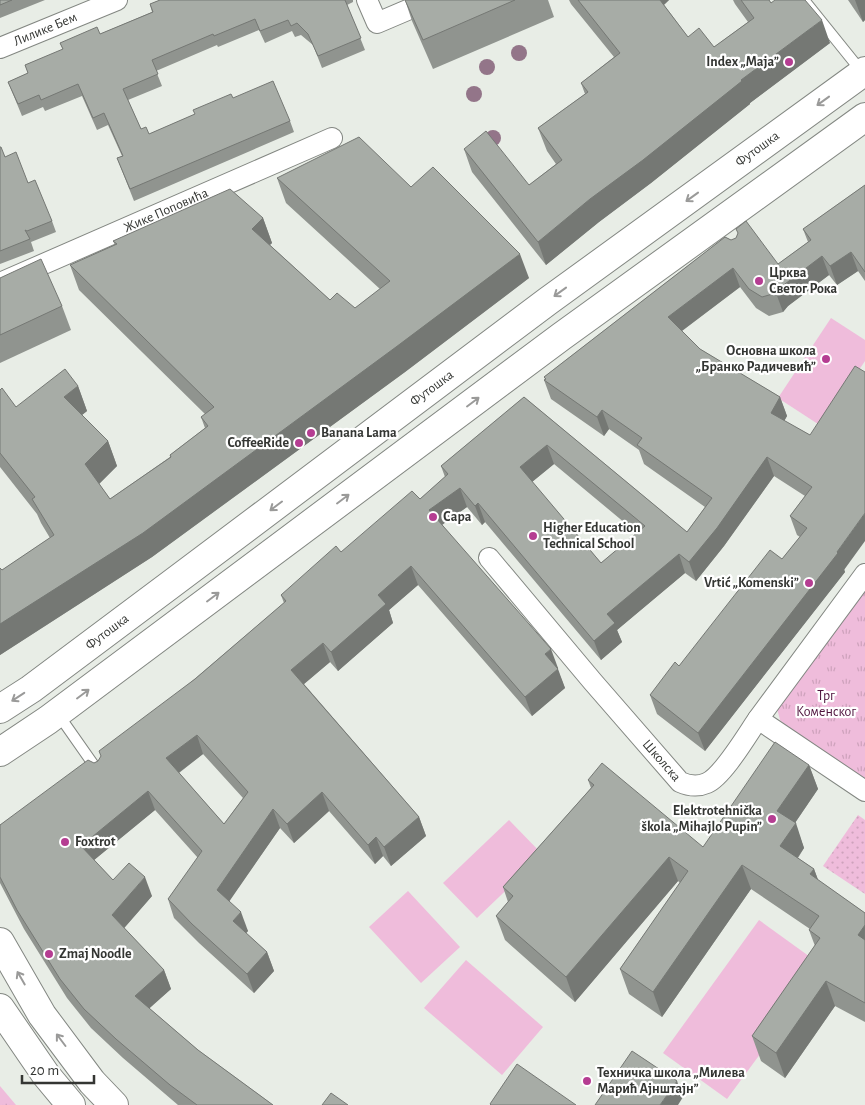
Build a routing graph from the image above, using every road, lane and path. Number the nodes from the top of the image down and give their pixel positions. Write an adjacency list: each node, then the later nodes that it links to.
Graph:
1 (117, 0): 5 (street, Лилике Бем)
2 (367, 0): 3 (street)
3 (431, 0)
4 (804, 0): 6 (lane)
5 (0, 48)
6 (864, 72): 12 (main road, Футошка, one-way to 12)
7 (865, 117): 13 (main road, one-way to 7)
8 (332, 138): 9 (street, Жике Поповића)
9 (0, 283)
10 (489, 558): 14 (street, Школска)
11 (865, 574): 14 (street)
12 (0, 708)
13 (57, 713): 15 (main road); 16 (lane)
14 (758, 719): 17 (street)
15 (0, 752)
16 (100, 775)
17 (865, 791)
18 (0, 942): 21 (main road, one-way to 18)
19 (1, 1010): 20 (main road)
20 (71, 1105)
21 (114, 1105)

